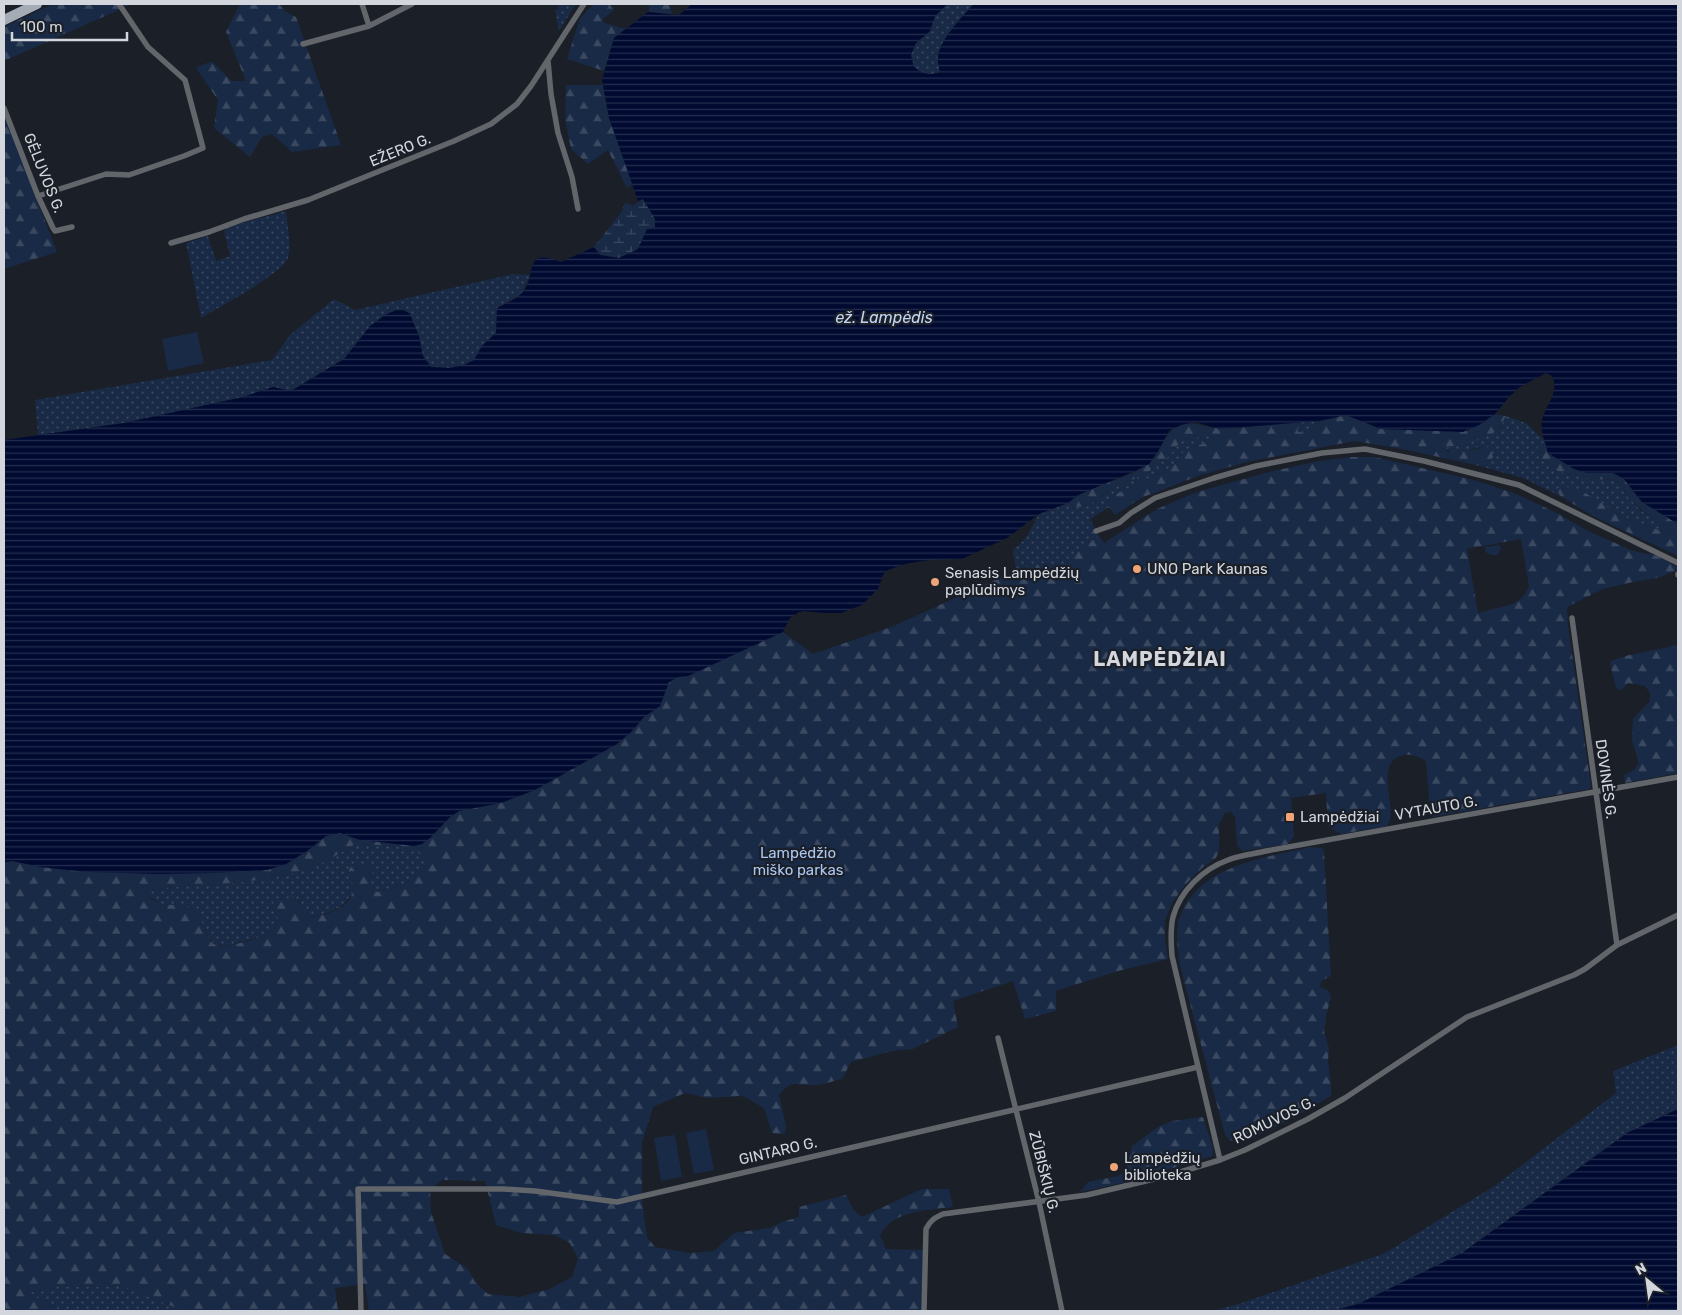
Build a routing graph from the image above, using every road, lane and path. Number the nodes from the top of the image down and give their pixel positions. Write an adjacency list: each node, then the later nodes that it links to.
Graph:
1 (37, 4): 6 (main road)
2 (119, 4): 11 (street)
3 (362, 4): 7 (street)
4 (412, 4): 7 (street)
5 (584, 4): 9 (street, EŽERO G.)
6 (4, 20)
7 (369, 26): 8 (street)
8 (303, 44)
9 (548, 61): 12 (street); 14 (street, EŽERO G.)
10 (4, 108): 11 (street, GĖLUVOS G.)
11 (38, 196): 13 (street, GĖLUVOS G.)
12 (578, 209)
13 (72, 227)
14 (171, 243)
15 (1096, 531): 16 (street)
16 (1678, 562)
17 (1572, 618): 19 (street, DOVINĖS G.)
18 (1678, 777): 19 (street, VYTAUTO G.)
19 (1596, 792): 21 (street, DOVINĖS G.); 23 (street, VYTAUTO G.)
20 (1678, 915): 21 (street, ROMUVOS G.)
21 (1617, 945): 25 (street, ROMUVOS G.)
22 (998, 1038): 24 (street, ZŪBIŠKIŲ G.)
23 (1198, 1067): 24 (street, GINTARO G.); 25 (street, VYTAUTO G.)
24 (1016, 1109): 26 (street, ZŪBIŠKIŲ G.); 27 (street, GINTARO G.)
25 (1220, 1160): 26 (street, ROMUVOS G.)
26 (1039, 1202): 28 (street, ROMUVOS G.); 29 (street, ZŪBIŠKIŲ G.)
27 (361, 1311)
28 (924, 1311)
29 (1062, 1311)

